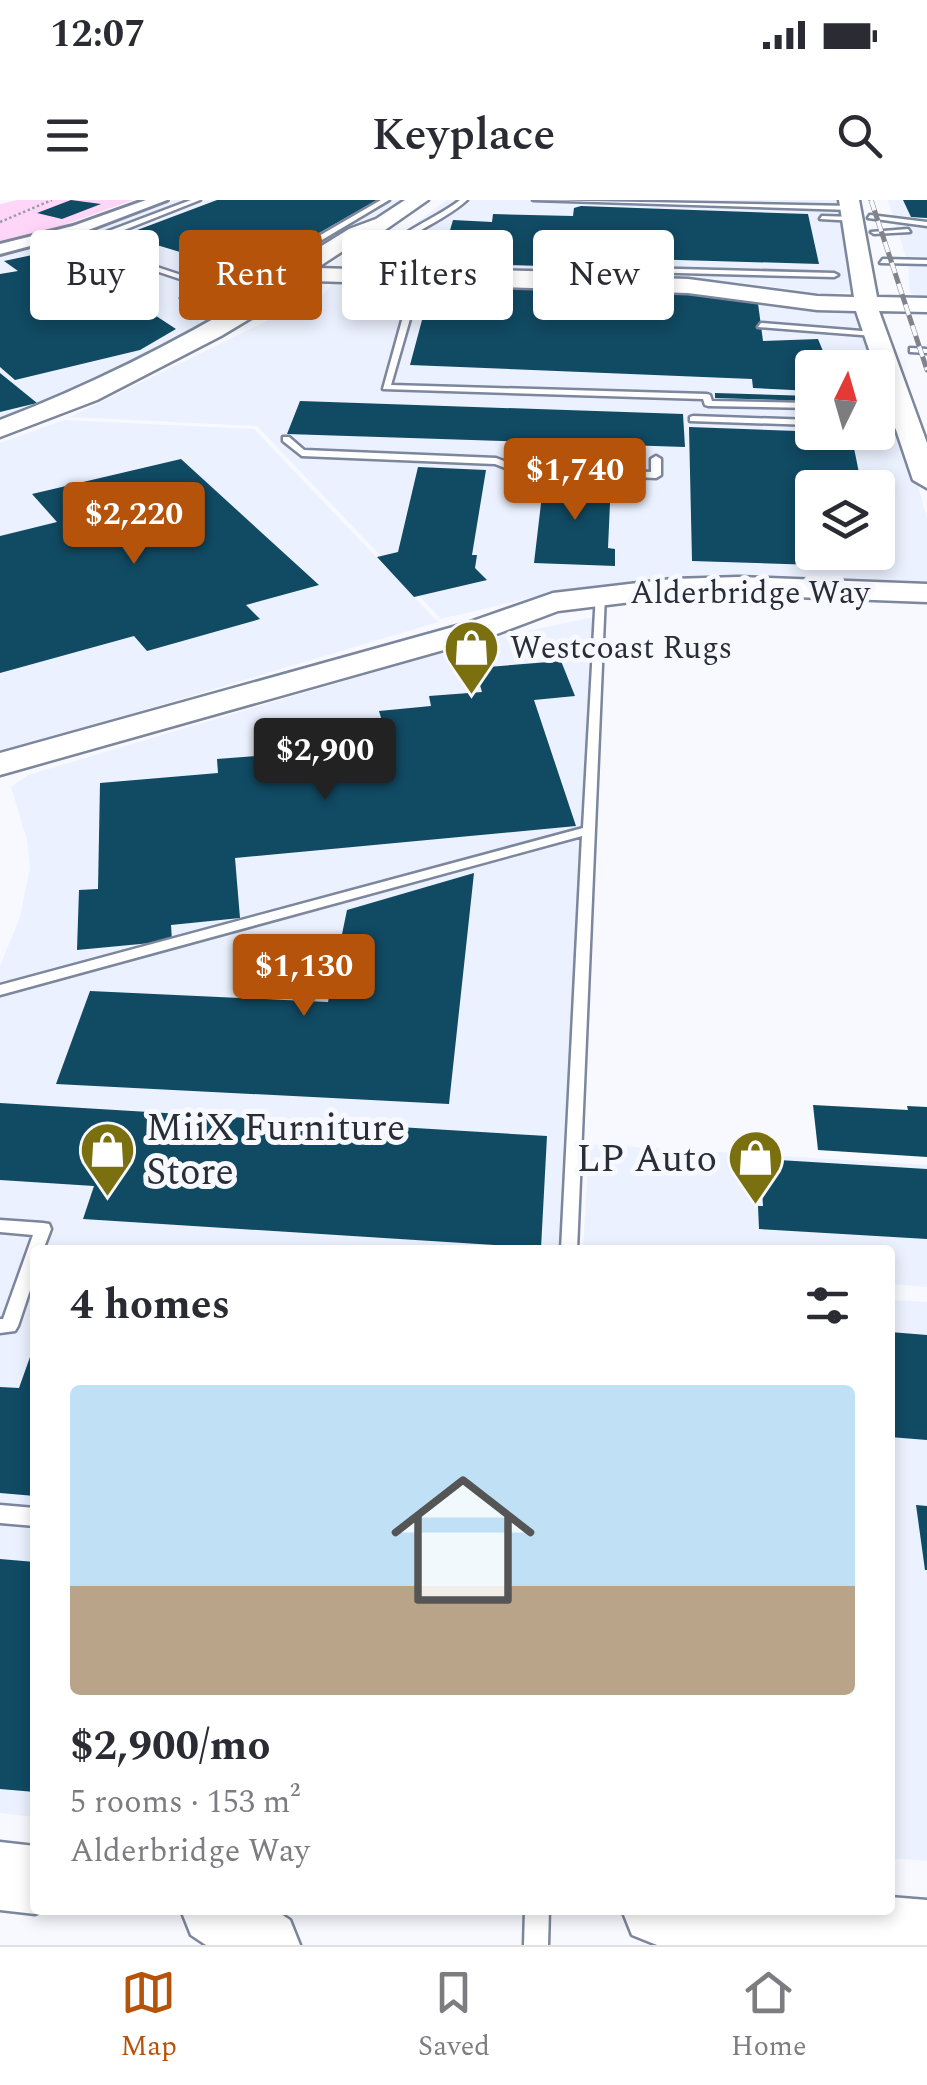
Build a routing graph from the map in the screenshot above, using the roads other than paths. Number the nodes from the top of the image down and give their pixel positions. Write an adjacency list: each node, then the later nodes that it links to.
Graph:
1 (160, 200): 11 (street)
2 (197, 200): 12 (lane)
3 (386, 200): 15 (lane)
4 (418, 200): 9 (street)
5 (464, 200): 13 (lane)
6 (536, 200): 7 (lane)
7 (861, 213): 8 (lane); 10 (lane); 14 (lane); 18 (street); 25 (street)
8 (822, 218)
9 (380, 224): 20 (street); 36 (street)
10 (927, 224)
11 (78, 230)
12 (119, 230)
13 (410, 230)
14 (927, 232)
15 (322, 237)
16 (30, 242): 17 (street)
17 (0, 249)
18 (884, 260): 19 (lane); 26 (street)
19 (927, 262)
20 (322, 267)
21 (513, 274): 23 (lane)
22 (834, 276): 23 (lane)
23 (688, 279): 24 (street); 25 (street)
24 (513, 282)
25 (867, 304): 26 (street); 32 (street)
26 (898, 304): 27 (street); 35 (street)
27 (927, 304)
28 (230, 320): 36 (street)
29 (242, 320): 38 (street)
30 (406, 320): 33 (lane)
31 (761, 326): 32 (lane)
32 (874, 334): 41 (street)
33 (398, 348): 34 (lane); 39 (lane)
34 (414, 348)
35 (920, 358)
36 (150, 360): 38 (street)
37 (600, 374): 39 (lane)
38 (88, 394): 44 (street)
39 (599, 394): 40 (lane)
40 (795, 406)
41 (897, 414): 55 (street)
42 (693, 418): 43 (lane)
43 (795, 422)
44 (0, 428)
45 (286, 439): 50 (lane)
46 (350, 442): 50 (lane)
47 (397, 444): 51 (lane)
48 (451, 446): 52 (lane)
49 (498, 448): 54 (lane)
50 (346, 455): 51 (lane)
51 (394, 457): 52 (lane)
52 (448, 459): 54 (lane)
53 (656, 459): 54 (lane)
54 (496, 461)
55 (927, 480)
56 (927, 593): 57 (street, Alderbridge Way)
57 (600, 602): 58 (street, Alderbridge Way); 59 (street, Alderbridge Way); 60 (lane)
58 (927, 608)
59 (0, 764)
60 (589, 830): 61 (lane); 64 (lane)
61 (0, 990)
62 (0, 1226): 63 (lane)
63 (37, 1245)
64 (569, 1245)
65 (30, 1276): 66 (lane)
66 (0, 1326)
67 (0, 1514): 68 (lane)
68 (30, 1517)
69 (0, 1876): 70 (street)
70 (30, 1879)
71 (223, 1915): 75 (street)
72 (538, 1915): 76 (lane)
73 (711, 1915): 74 (street)
74 (927, 1935)
75 (265, 1945)
76 (536, 1945)

